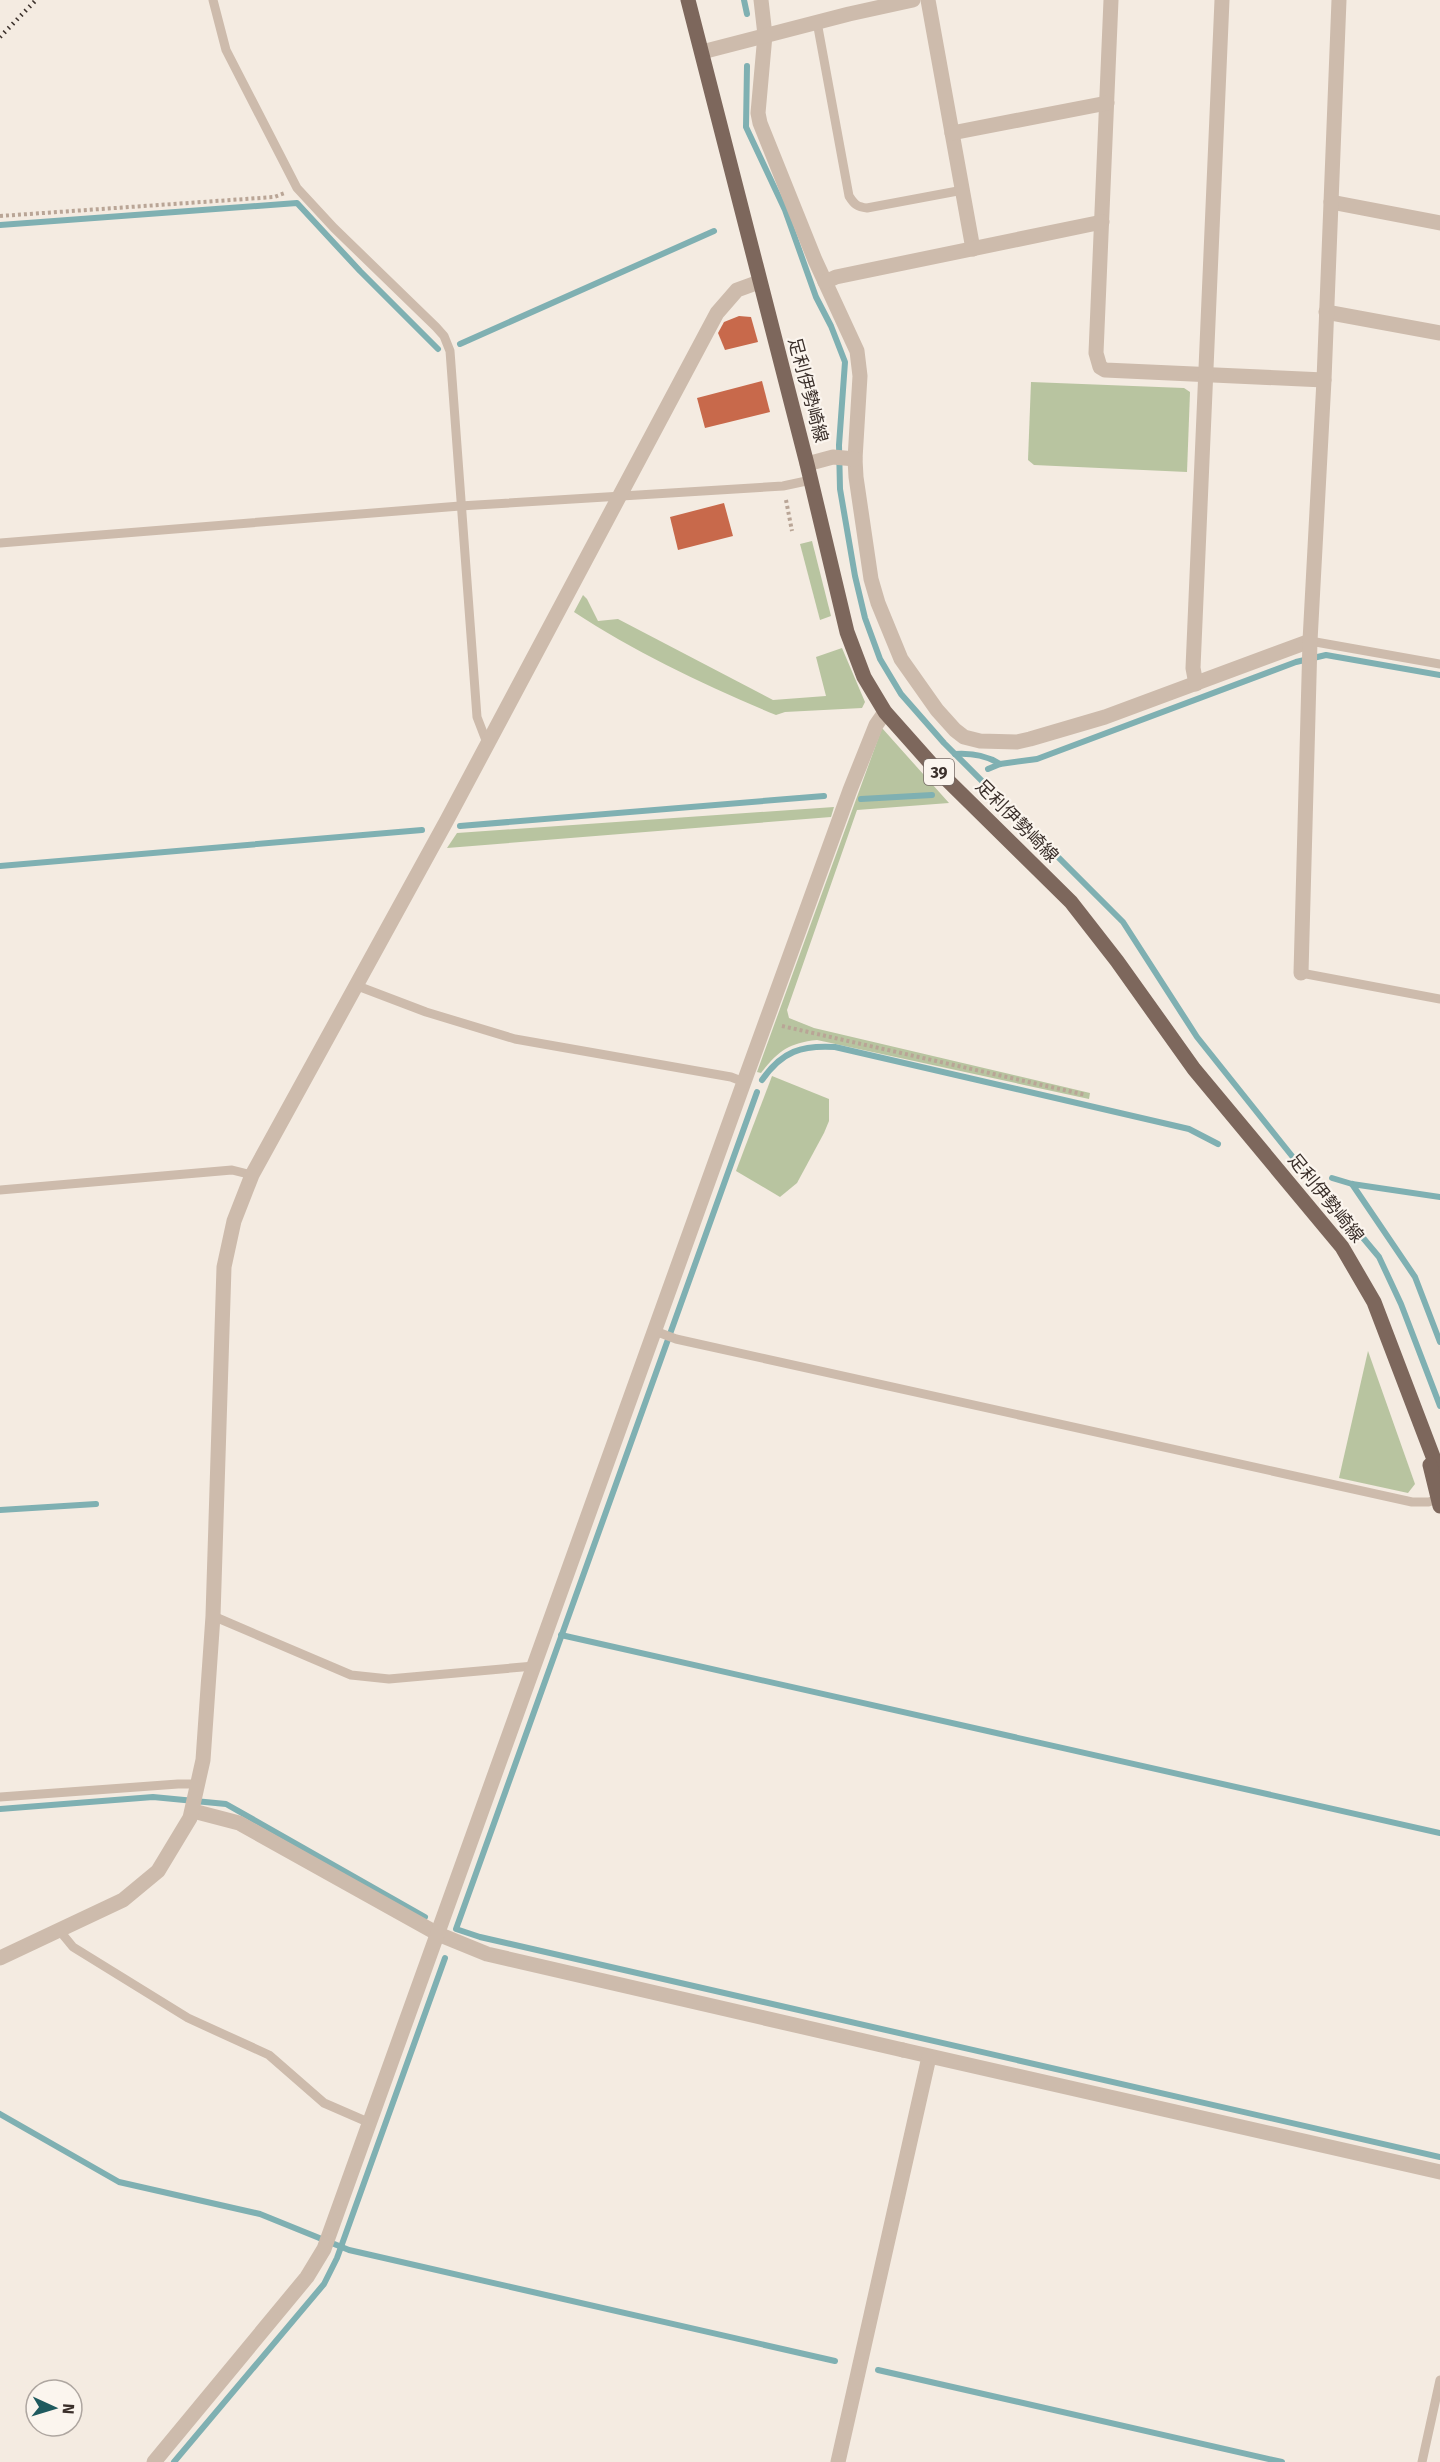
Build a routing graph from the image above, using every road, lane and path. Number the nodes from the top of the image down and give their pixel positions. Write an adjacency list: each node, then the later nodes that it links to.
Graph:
1 (213, 0): 14 (lane)
2 (688, 0): 11 (main road, 足利伊勢崎線 / 39)
3 (761, 0): 10 (street)
4 (913, 0): 9 (street)
5 (928, 0): 13 (street)
6 (1112, 0): 12 (street)
7 (1222, 0): 25 (street)
8 (1338, 0): 16 (street)
9 (817, 22): 10 (street); 15 (lane)
10 (765, 35): 11 (street); 22 (street)
11 (702, 52): 21 (main road, 足利伊勢崎線 / 39)
12 (1107, 103): 13 (street); 18 (street)
13 (952, 133): 15 (street)
14 (297, 188): 17 (path); 32 (lane)
15 (963, 190): 20 (street)
16 (1330, 202): 19 (street); 23 (street)
17 (0, 216)
18 (1102, 222): 20 (street); 25 (street)
19 (1440, 223)
20 (973, 249): 22 (street)
21 (759, 282): 28 (main road, 足利伊勢崎線 / 39); 31 (street)
22 (825, 282): 27 (street)
23 (1326, 312): 24 (street); 26 (street)
24 (1440, 333)
25 (1204, 375): 26 (street); 37 (street)
26 (1323, 380): 35 (street)
27 (845, 458): 28 (street); 37 (street)
28 (807, 464): 29 (main road, 足利伊勢崎線 / 39)
29 (811, 480): 31 (lane); 38 (main road, 足利伊勢崎線 / 39)
30 (784, 493): 33 (path)
31 (618, 498): 32 (lane); 39 (street)
32 (460, 506): 34 (lane); 39 (lane)
33 (792, 531)
34 (0, 543)
35 (1310, 641): 36 (lane); 37 (street); 40 (street)
36 (1440, 664)
37 (1196, 684)
38 (885, 712): 43 (street); 49 (main road, 足利伊勢崎線 / 39)
39 (487, 743): 41 (street)
40 (1301, 973): 42 (lane)
41 (355, 985): 44 (lane); 46 (street)
42 (1440, 999)
43 (766, 1022): 44 (street); 45 (path)
44 (744, 1082): 48 (street)
45 (1086, 1095)
46 (252, 1175): 47 (lane); 52 (street)
47 (0, 1190)
48 (655, 1331): 51 (lane); 53 (street)
49 (1421, 1427): 50 (main road, 足利伊勢崎線 / 39); 51 (main road, 足利伊勢崎線 / 39)
50 (1440, 1475)
51 (1439, 1502)
52 (213, 1616): 53 (lane); 54 (street)
53 (534, 1666): 58 (street)
54 (199, 1784): 55 (lane); 56 (street)
55 (0, 1797)
56 (193, 1811): 57 (street); 58 (street)
57 (59, 1930): 59 (street); 61 (lane)
58 (438, 1934): 60 (street); 61 (street)
59 (0, 1958)
60 (929, 2057): 62 (street); 65 (street)
61 (370, 2123): 64 (street)
62 (1440, 2172)
63 (1440, 2380): 66 (lane)
64 (154, 2462)
65 (838, 2462)
66 (1422, 2462)

